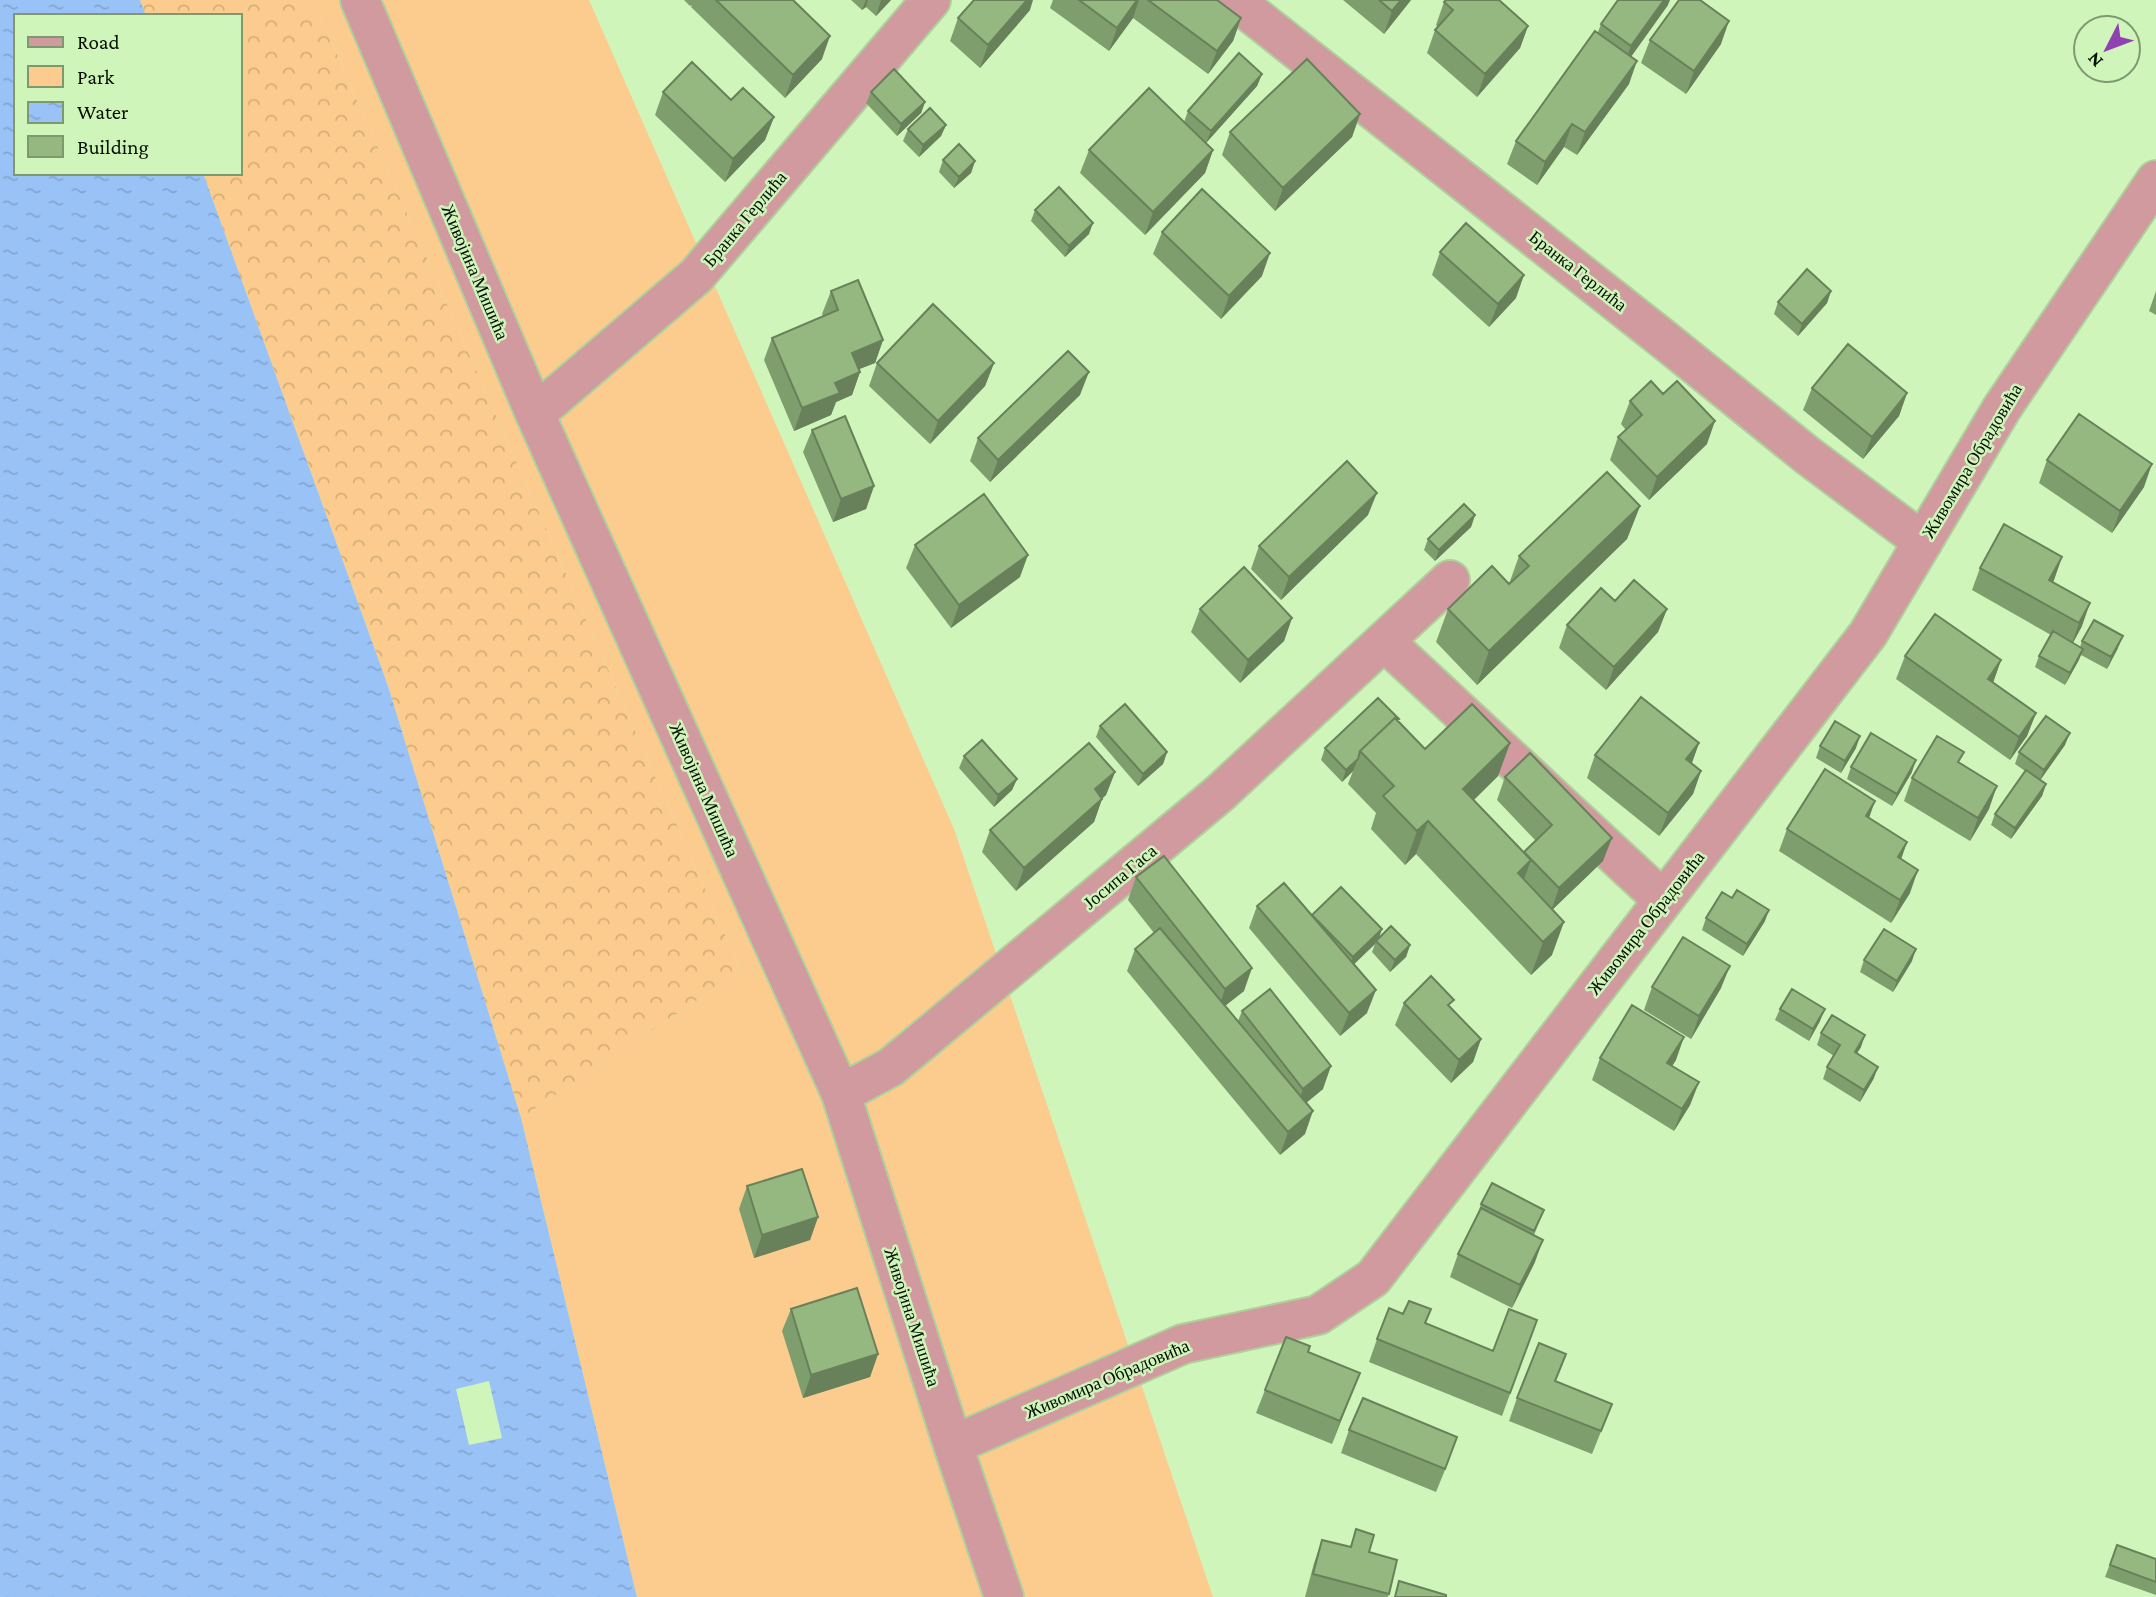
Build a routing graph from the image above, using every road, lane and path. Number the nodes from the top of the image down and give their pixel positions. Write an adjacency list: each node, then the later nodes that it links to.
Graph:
1 (360, 0): 5 (street, Живојина Мишића)
2 (931, 0): 5 (street, Бранка Герлића)
3 (1234, 0): 6 (street, Бранка Герлића)
4 (2156, 180): 6 (street, Живомира Обрадовића)
5 (535, 414): 10 (street, Живојина Мишића)
6 (1923, 542): 9 (street, Живомира Обрадовића)
7 (1450, 580): 8 (street, Јосипа Гаса)
8 (1384, 641): 9 (street); 10 (street, Јосипа Гаса)
9 (1663, 901): 11 (street, Живомира Обрадовића)
10 (841, 1094): 11 (street, Живојина Мишића)
11 (953, 1445): 12 (street, Живојина Мишића)
12 (1004, 1597)

